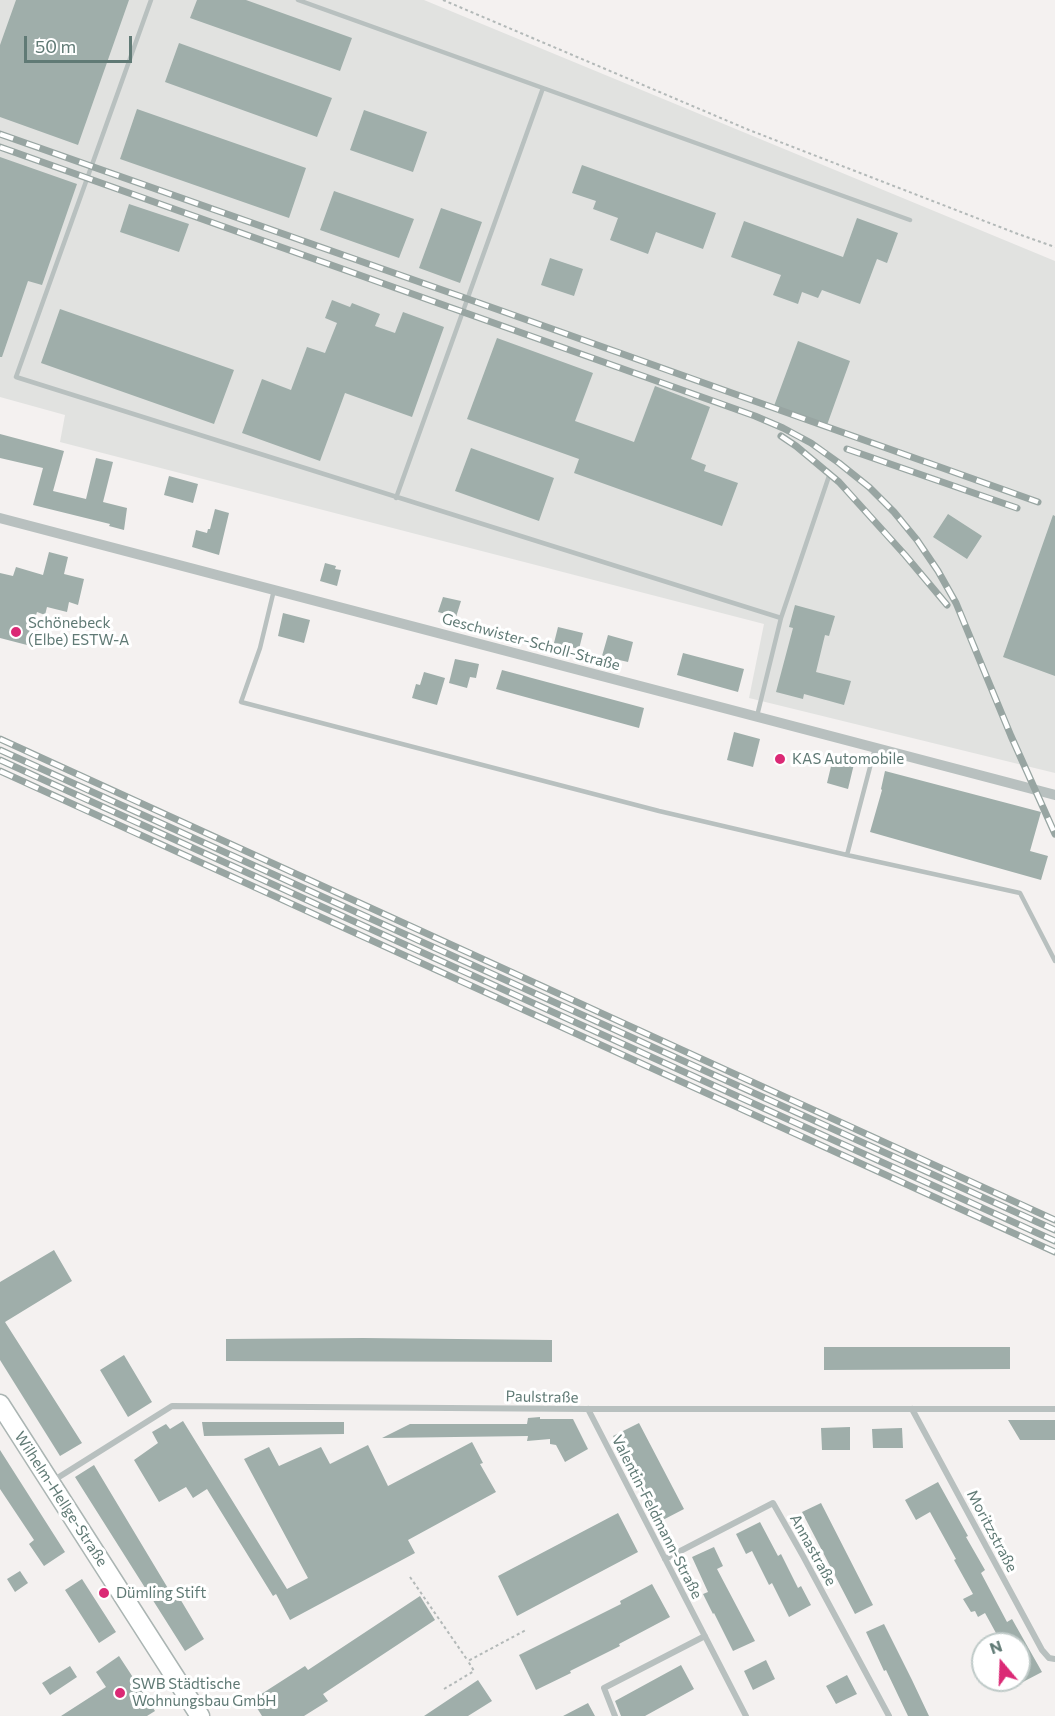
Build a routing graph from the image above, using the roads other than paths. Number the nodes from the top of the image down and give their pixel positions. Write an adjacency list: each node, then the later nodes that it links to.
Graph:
1 (151, 0): 6 (lane)
2 (298, 0): 3 (lane)
3 (543, 88): 4 (lane); 6 (lane)
4 (910, 220)
5 (829, 476): 9 (lane)
6 (396, 498): 9 (lane)
7 (0, 518): 8 (street, Geschwister-Scholl-Straße)
8 (274, 590): 10 (street, Geschwister-Scholl-Straße); 13 (lane)
9 (781, 618): 10 (lane)
10 (757, 716): 11 (street, Geschwister-Scholl-Straße)
11 (875, 748): 12 (street, Geschwister-Scholl-Straße); 13 (lane)
12 (1055, 795)
13 (847, 855): 14 (lane)
14 (1055, 961)
15 (0, 1404): 19 (main road, Wilhelm-Hellge-Straße)
16 (1055, 1409): 18 (street, Paulstraße)
17 (588, 1410): 18 (street, Paulstraße); 19 (street, Paulstraße); 20 (street, Valentin-Feldmann-Straße)
18 (912, 1410): 22 (street, Moritzstraße)
19 (51, 1482): 23 (main road, Wilhelm-Hellge-Straße)
20 (665, 1559): 21 (street, Valentin-Feldmann-Straße); 26 (street, Annastraße)
21 (705, 1636): 24 (street); 25 (street, Valentin-Feldmann-Straße)
22 (1055, 1659)
23 (200, 1716)
24 (615, 1716)
25 (746, 1716)
26 (889, 1716)

